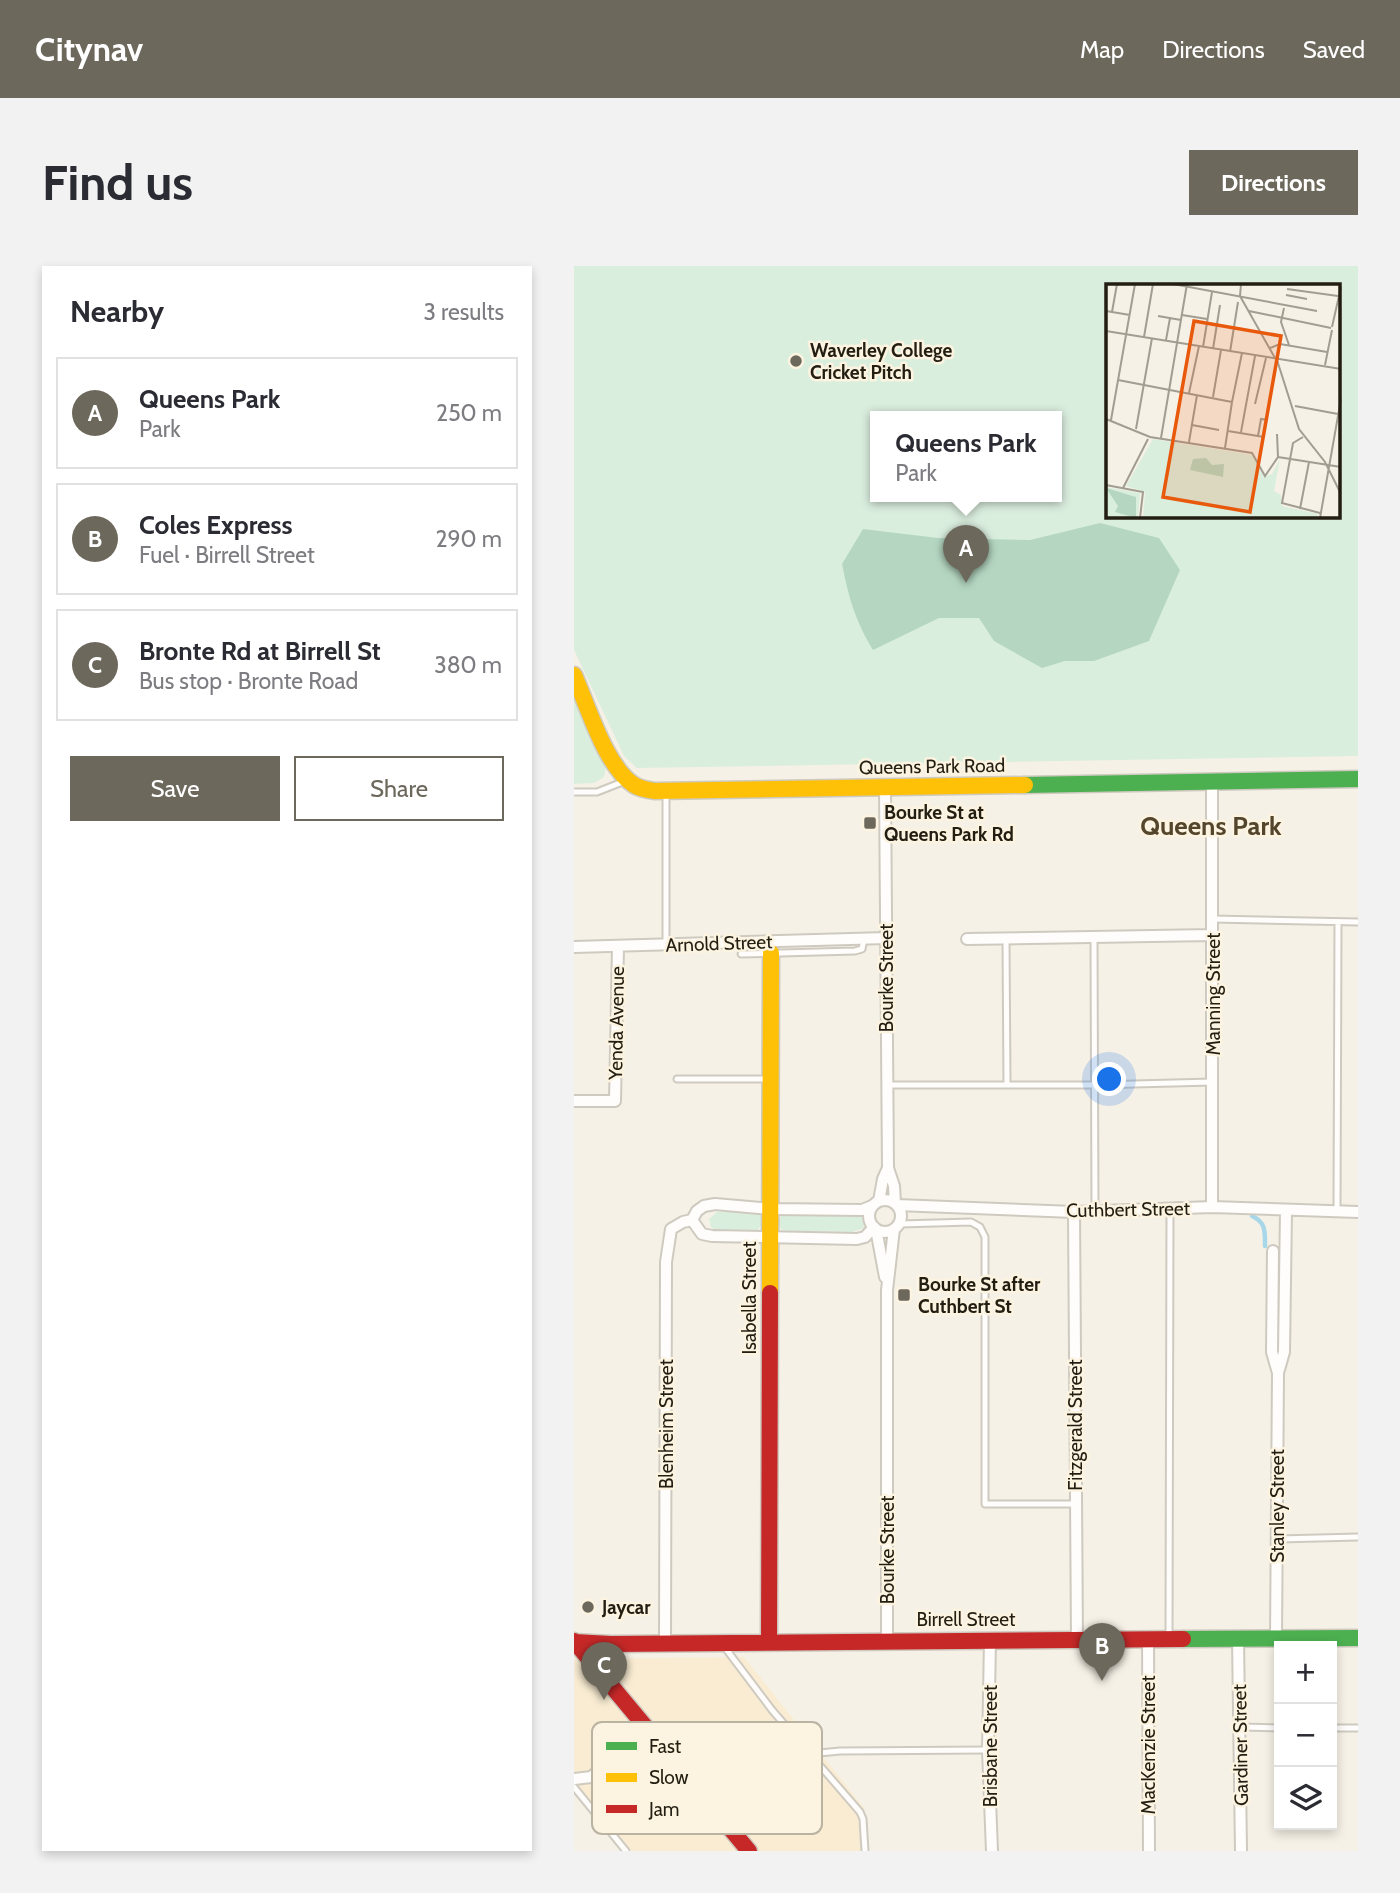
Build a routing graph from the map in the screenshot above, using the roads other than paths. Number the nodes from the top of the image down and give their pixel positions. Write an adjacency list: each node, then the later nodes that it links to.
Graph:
1 (574, 675): 3 (street)
2 (1358, 779): 4 (street, Queens Park Road)
3 (628, 780): 6 (street, Queens Park Road); 7 (lane)
4 (1212, 781): 5 (street, Queens Park Road); 8 (street, Manning Street)
5 (886, 788): 6 (street, Queens Park Road); 13 (street, Bourke Street)
6 (666, 791): 17 (lane)
7 (574, 792)
8 (1212, 919): 9 (lane); 11 (street, Manning Street)
9 (1338, 922): 10 (lane); 38 (lane)
10 (1358, 922)
11 (1212, 935): 12 (street); 24 (street, Manning Street)
12 (1094, 937): 16 (street); 27 (lane)
13 (886, 938): 14 (street, Arnold Street); 26 (street, Bourke Street)
14 (864, 939): 17 (street, Arnold Street); 20 (lane, Arnold Street)
15 (967, 939): 16 (street)
16 (1006, 939): 25 (lane)
17 (666, 943): 19 (street, Arnold Street)
18 (574, 947): 19 (street, Arnold Street)
19 (618, 947): 28 (street, Yenda Avenue)
20 (771, 953): 21 (lane, Arnold Street); 23 (street, Isabella Street)
21 (741, 954)
22 (677, 1079): 23 (lane)
23 (771, 1079): 34 (street, Isabella Street)
24 (1213, 1082): 27 (lane); 32 (street, Manning Street)
25 (1007, 1084): 26 (lane); 27 (lane)
26 (887, 1085): 29 (street, Bourke Street)
27 (1094, 1085): 35 (lane)
28 (574, 1101)
29 (888, 1168): 30 (street, Bourke Street); 31 (street, Bourke Street)
30 (875, 1204): 31 (street); 34 (street); 42 (street)
31 (896, 1204): 37 (street, Cuthbert Street); 41 (street)
32 (1212, 1207): 33 (street, Cuthbert Street); 36 (street, Cuthbert Street)
33 (1170, 1208): 35 (street, Cuthbert Street); 51 (lane)
34 (771, 1209): 40 (street); 43 (street, Isabella Street)
35 (1094, 1211): 37 (street, Cuthbert Street)
36 (1286, 1211): 38 (street, Cuthbert Street); 46 (street, Stanley Street)
37 (1074, 1212): 47 (street, Fitzgerald Street)
38 (1337, 1212): 39 (street, Cuthbert Street)
39 (1358, 1212)
40 (692, 1220): 43 (street); 61 (street, Blenheim Street)
41 (897, 1226): 42 (street); 45 (street, Bourke Street); 47 (lane)
42 (875, 1228): 43 (street); 45 (street, Bourke Street)
43 (771, 1238): 60 (street, Isabella Street)
44 (1273, 1251): 46 (street, Stanley Street)
45 (887, 1290): 57 (street, Bourke Street)
46 (1278, 1373): 49 (street, Stanley Street)
47 (1076, 1504): 53 (street, Fitzgerald Street)
48 (1358, 1537): 49 (lane)
49 (1278, 1539): 55 (street, Stanley Street)
50 (1148, 1638): 51 (street, Birrell Street); 53 (street, Birrell Street); 81 (street, MacKenzie Street)
51 (1169, 1638): 54 (street, Birrell Street)
52 (1358, 1638): 55 (street, Birrell Street)
53 (1077, 1639): 56 (street, Birrell Street)
54 (1238, 1639): 55 (street, Birrell Street); 64 (street, Gardiner Street)
55 (1276, 1639)
56 (990, 1640): 57 (street, Birrell Street); 68 (street, Brisbane Street)
57 (887, 1641): 60 (street, Birrell Street)
58 (574, 1642): 61 (street, Birrell Street); 62 (street)
59 (720, 1642): 60 (street, Birrell Street); 61 (street, Birrell Street); 63 (lane)
60 (769, 1642)
61 (666, 1643)
62 (641, 1722)
63 (784, 1722)
64 (1241, 1727): 65 (lane); 82 (street, Gardiner Street)
65 (1274, 1728)
66 (1337, 1728): 67 (lane)
67 (1358, 1728)
68 (988, 1750): 69 (lane); 80 (street, Brisbane Street)
69 (822, 1753)
70 (822, 1769): 79 (lane)
71 (592, 1776): 72 (street)
72 (574, 1779)
73 (574, 1787): 74 (lane)
74 (592, 1809)
75 (612, 1834): 77 (lane)
76 (735, 1834): 78 (street)
77 (626, 1851)
78 (749, 1851)
79 (865, 1851)
80 (992, 1851)
81 (1149, 1851)
82 (1241, 1851)

